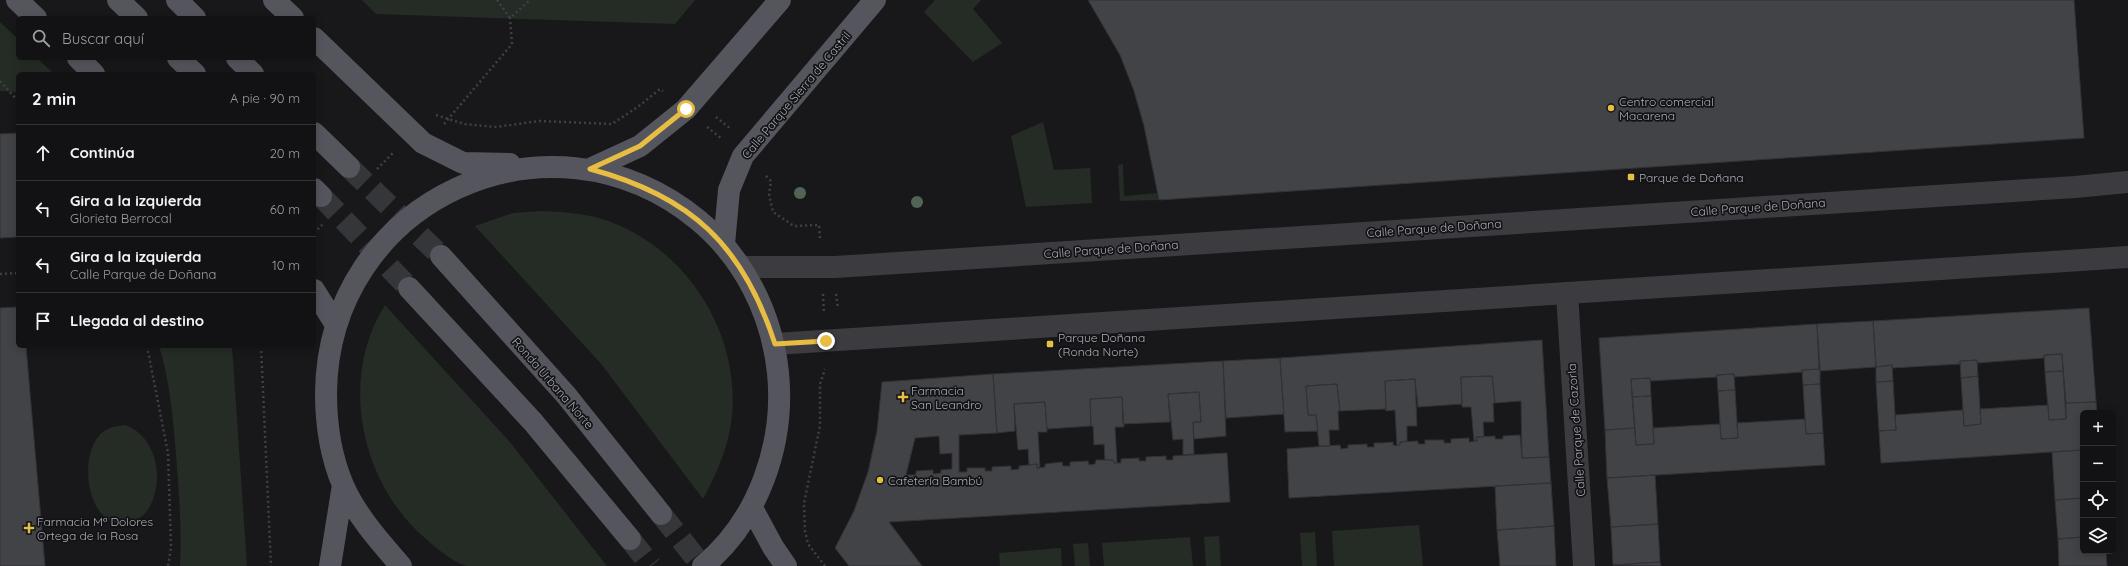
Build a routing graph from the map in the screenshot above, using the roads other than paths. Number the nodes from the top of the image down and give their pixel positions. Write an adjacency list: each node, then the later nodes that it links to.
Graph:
1 (17, 0): 7 (main road)
2 (118, 0): 8 (main road)
3 (176, 0): 9 (main road)
4 (274, 0): 10 (main road)
5 (780, 0): 21 (main road)
6 (875, 0): 23 (main road, Calle Parque Sierra de Castril)
7 (34, 16)
8 (135, 16)
9 (193, 16)
10 (291, 16)
11 (316, 40): 19 (main road)
12 (80, 60): 15 (main road)
13 (180, 60): 16 (main road)
14 (239, 60): 17 (main road)
15 (92, 72)
16 (193, 72)
17 (251, 72)
18 (316, 135): 20 (main road)
19 (555, 166): 21 (main road); 30 (main road)
20 (350, 168)
21 (590, 169): 23 (main road)
22 (2128, 182): 26 (street, Calle Parque de Doñana)
23 (724, 244): 26 (main road)
24 (441, 256): 34 (main road, Ronda Urbana Norte)
25 (2128, 257): 29 (street)
26 (740, 267): 31 (main road)
27 (409, 288): 35 (main road)
28 (316, 293): 30 (main road)
29 (1567, 294): 31 (street); 40 (street, Calle Parque de Cazorla)
30 (336, 325): 32 (main road)
31 (775, 344): 33 (main road)
32 (343, 485): 36 (main road); 37 (main road)
33 (752, 508): 38 (main road); 39 (main road)
34 (661, 514)
35 (630, 539)
36 (330, 566)
37 (401, 566)
38 (703, 566)
39 (786, 566)
40 (1584, 566)

